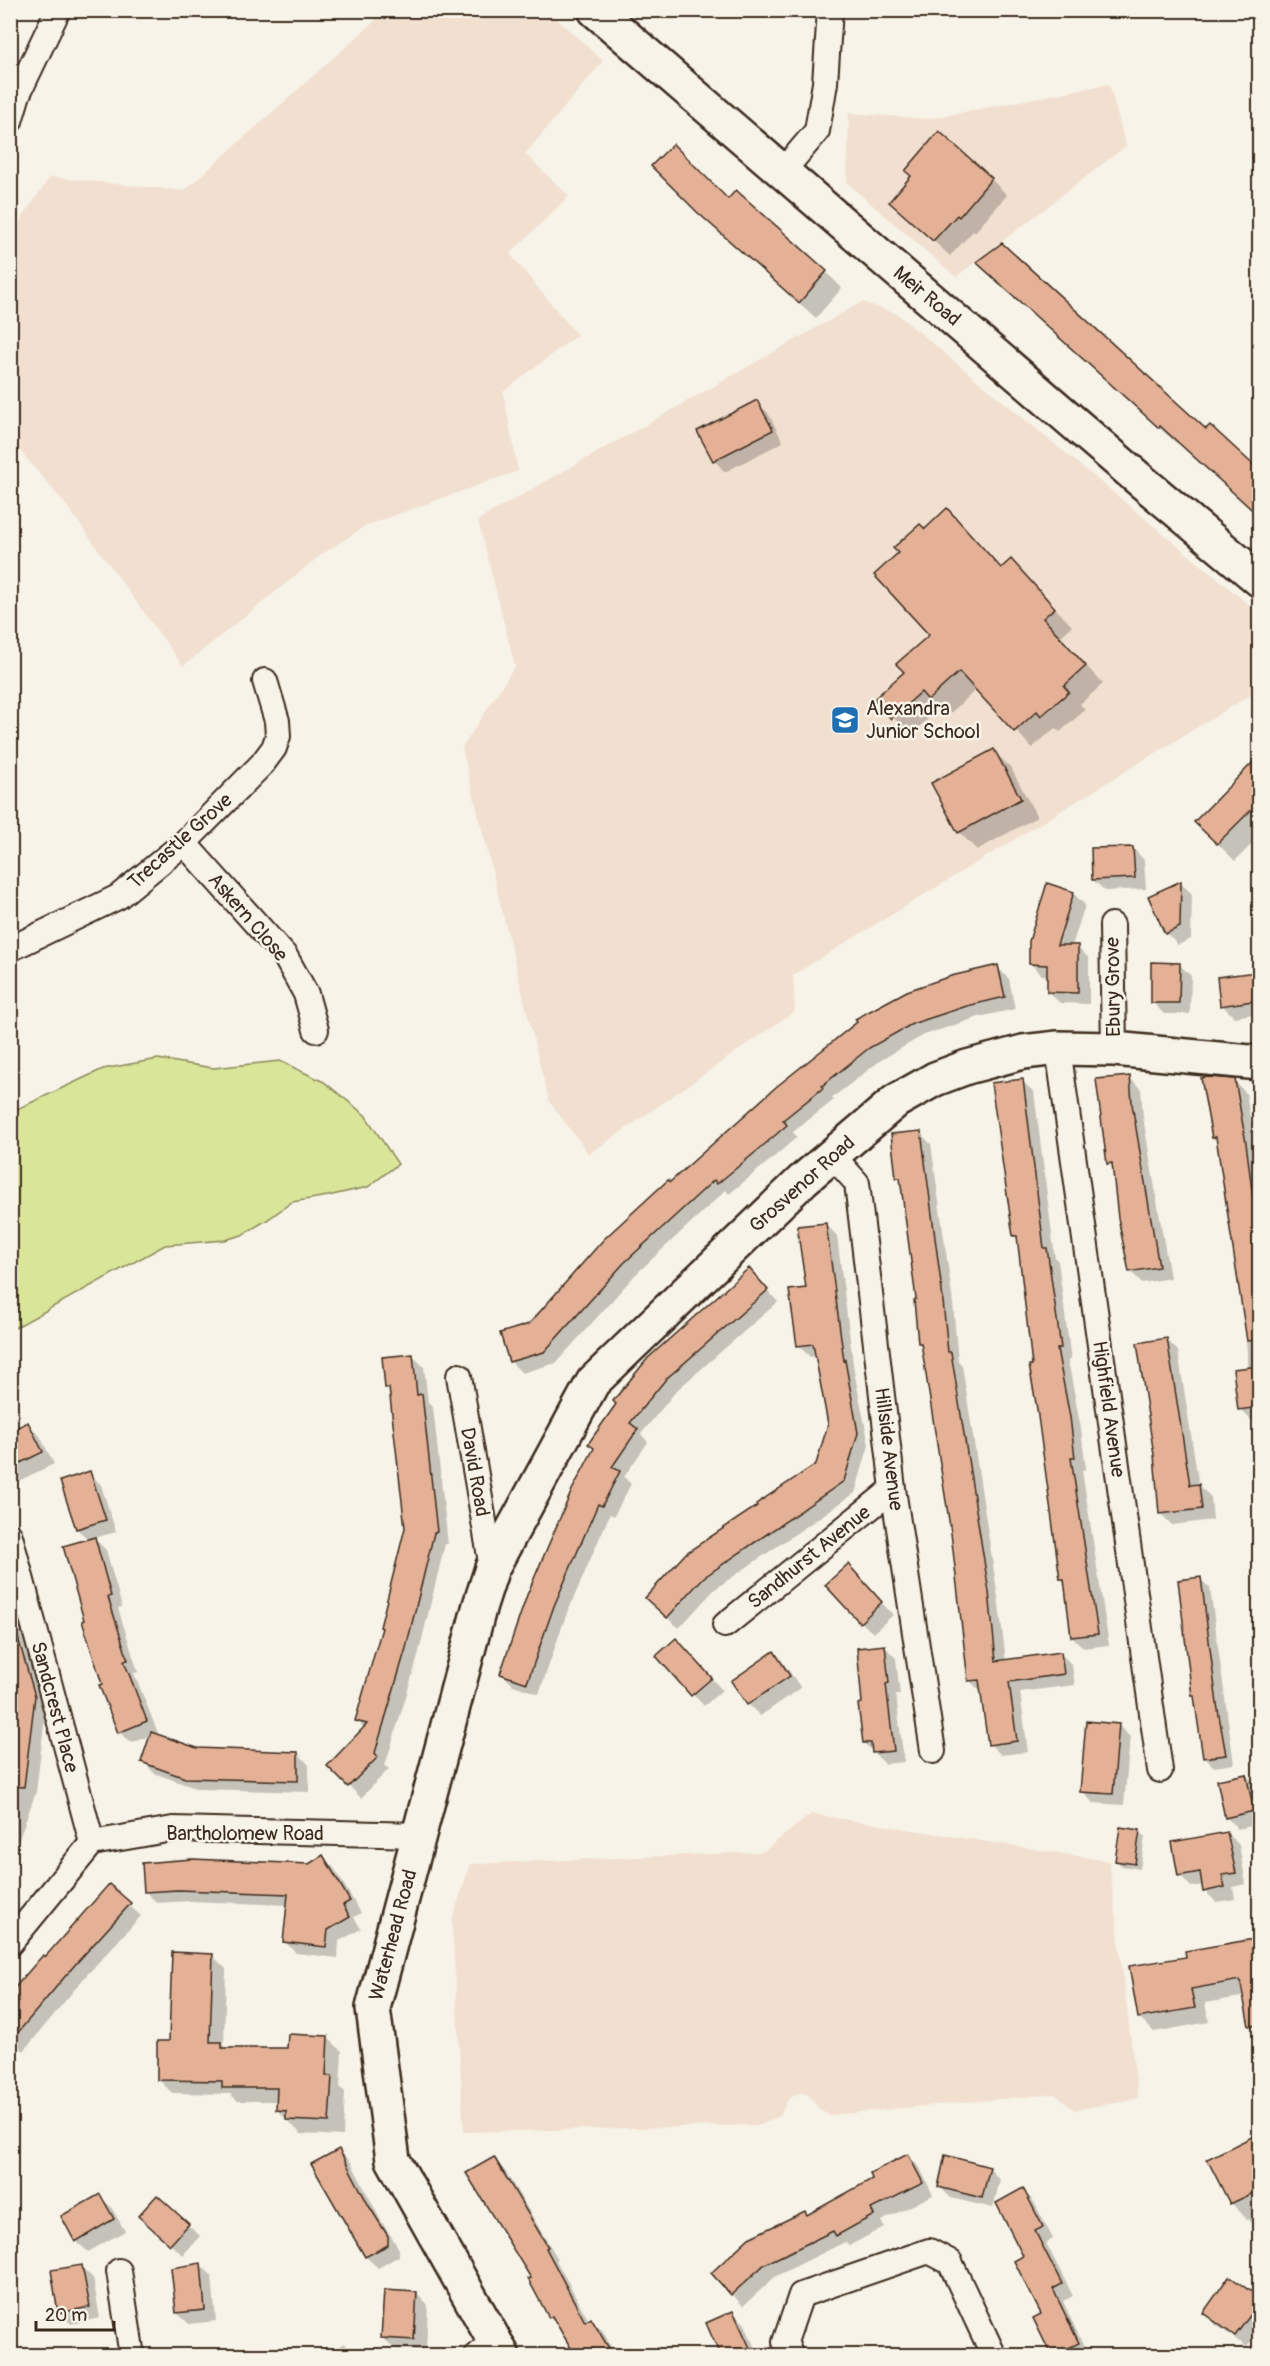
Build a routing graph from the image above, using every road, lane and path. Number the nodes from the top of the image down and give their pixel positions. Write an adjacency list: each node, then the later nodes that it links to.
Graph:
1 (58, 10): 4 (street)
2 (595, 10): 5 (street, Meir Road)
3 (830, 10): 5 (street)
4 (10, 121)
5 (783, 171): 6 (street, Meir Road)
6 (1260, 580)
7 (265, 681): 8 (street, Trecastle Grove)
8 (184, 843): 10 (street, Trecastle Grove); 11 (street, Askern Close)
9 (1112, 925): 13 (street, Ebury Grove)
10 (10, 949)
11 (316, 1030)
12 (1058, 1048): 13 (street, Grosvenor Road); 15 (street, Grosvenor Road); 22 (street, Highfield Avenue)
13 (1114, 1049): 14 (street, Grosvenor Road)
14 (1260, 1063)
15 (832, 1155): 17 (street, Hillside Avenue); 19 (street, Grosvenor Road)
16 (459, 1376): 19 (street, David Road)
17 (893, 1489): 20 (street, Sandhurst Avenue); 21 (street, Hillside Avenue)
18 (10, 1536): 24 (street, Sandcrest Place)
19 (492, 1568): 23 (street, Waterhead Road)
20 (725, 1625)
21 (933, 1751)
22 (1160, 1770)
23 (419, 1835): 24 (street, Bartholomew Road); 27 (street, Waterhead Road)
24 (93, 1843): 25 (street)
25 (10, 1943)
26 (119, 2271): 28 (street)
27 (492, 2351)
28 (132, 2355)
29 (791, 2355): 30 (street)
30 (994, 2355)

